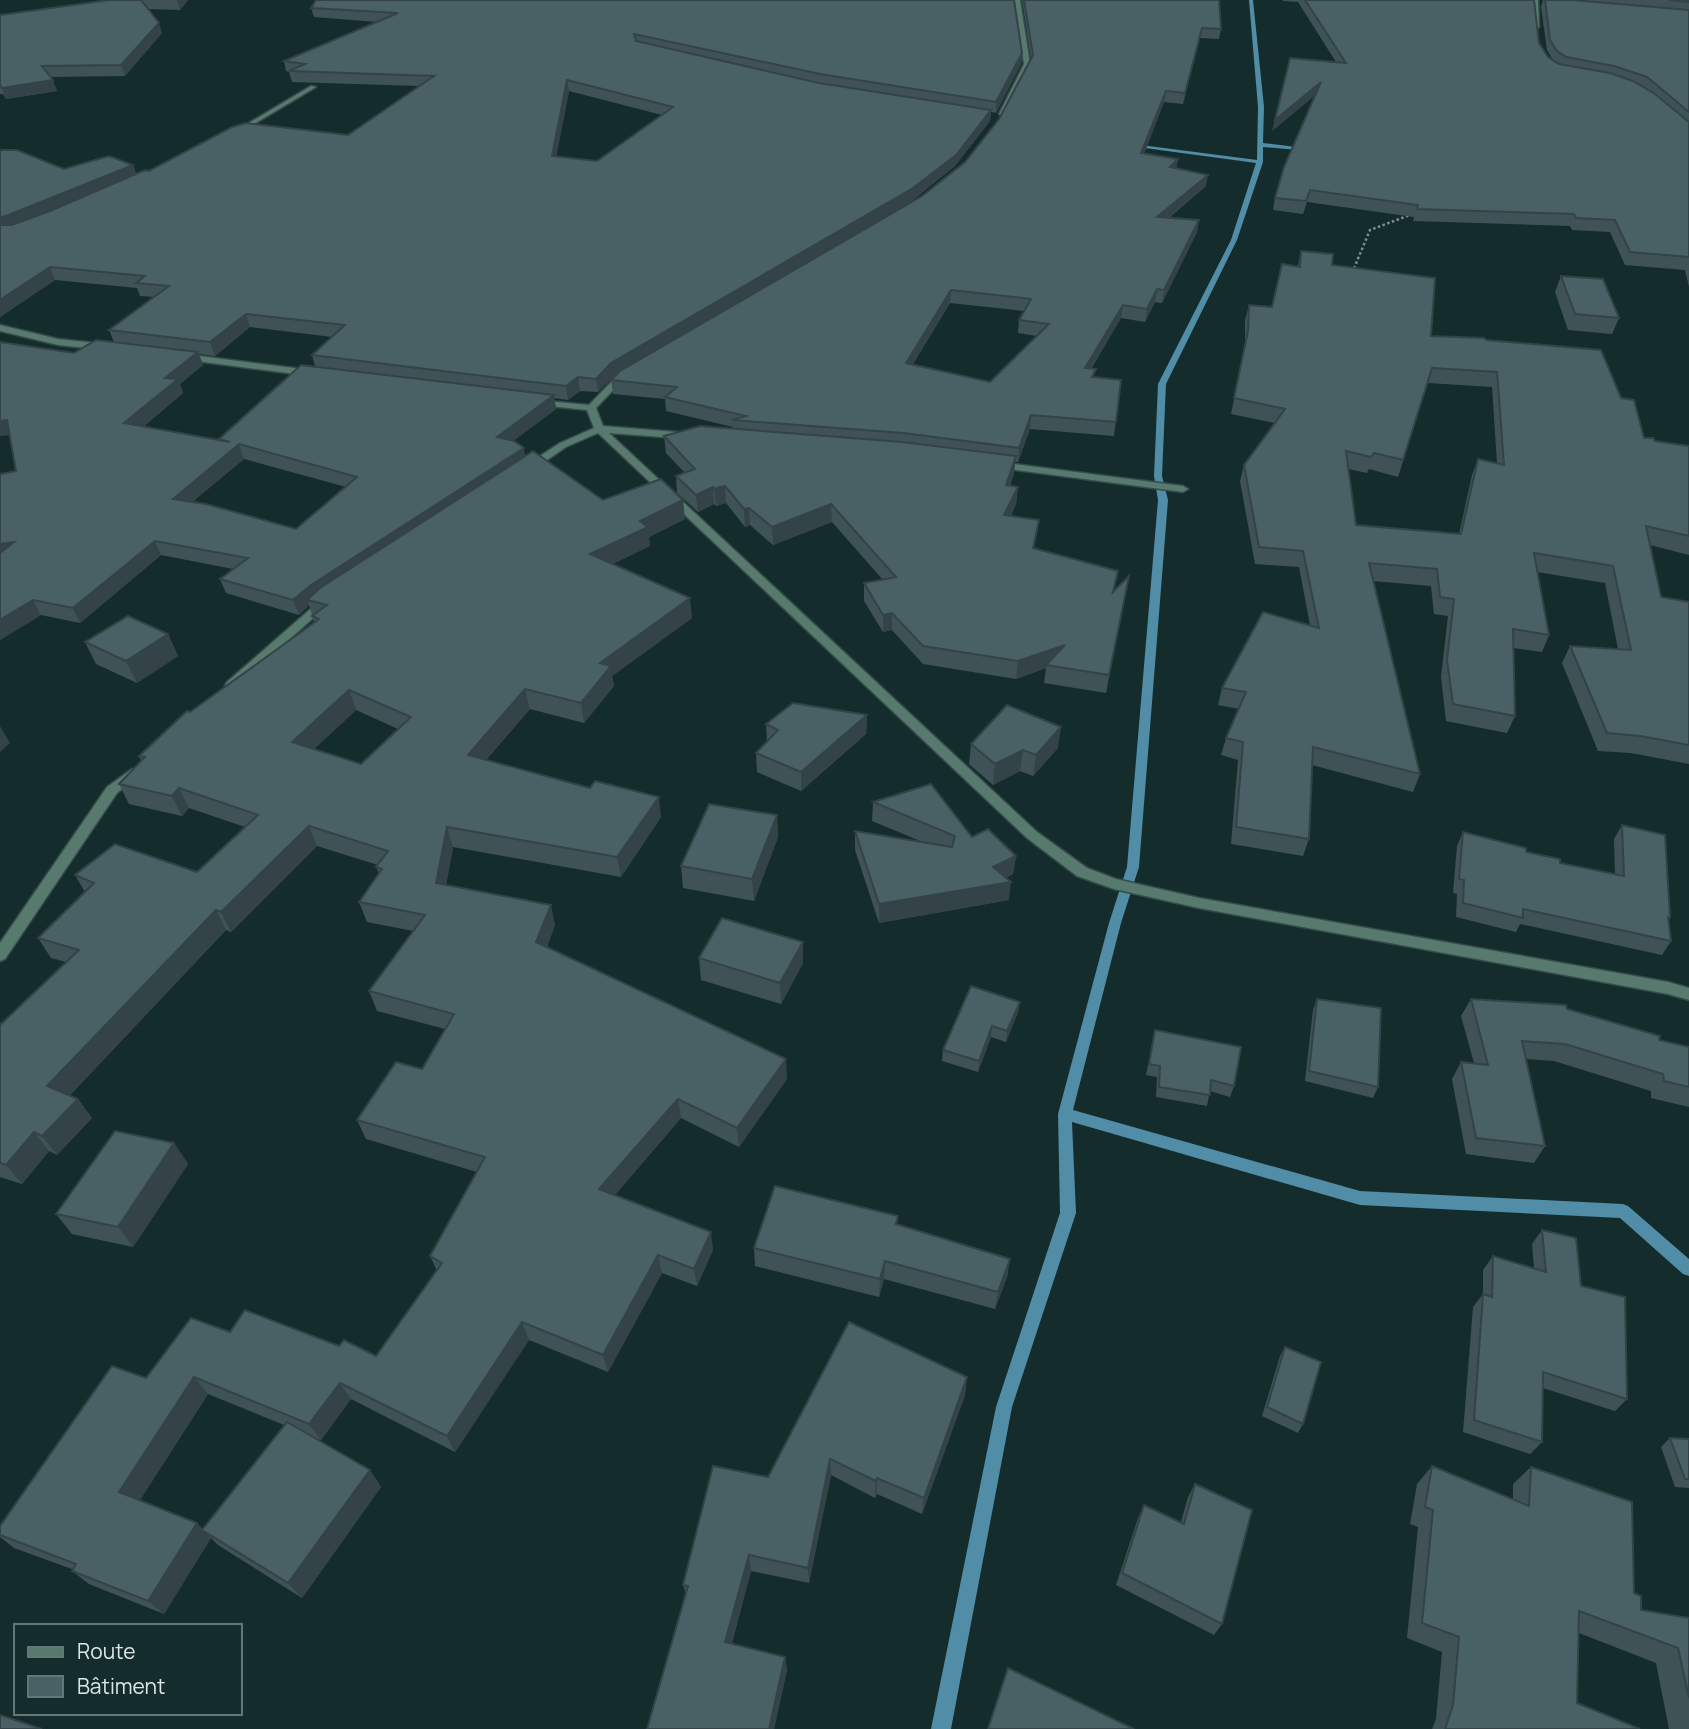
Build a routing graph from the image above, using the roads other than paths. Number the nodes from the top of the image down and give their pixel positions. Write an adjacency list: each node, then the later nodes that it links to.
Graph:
1 (1017, 0): 5 (street)
2 (1535, 0): 3 (street)
3 (1536, 38)
4 (313, 88): 6 (street)
5 (994, 128)
6 (231, 135)
7 (0, 328): 8 (street)
8 (113, 348)
9 (167, 355): 11 (street)
10 (640, 366): 13 (street)
11 (318, 374)
12 (523, 400): 13 (street)
13 (591, 408): 14 (street)
14 (598, 429): 15 (street); 17 (street); 23 (street)
15 (706, 437)
16 (983, 463): 18 (street)
17 (517, 475)
18 (1178, 489)
19 (332, 597): 20 (street)
20 (216, 697)
21 (144, 762): 22 (street)
22 (0, 955)
23 (1689, 994)

